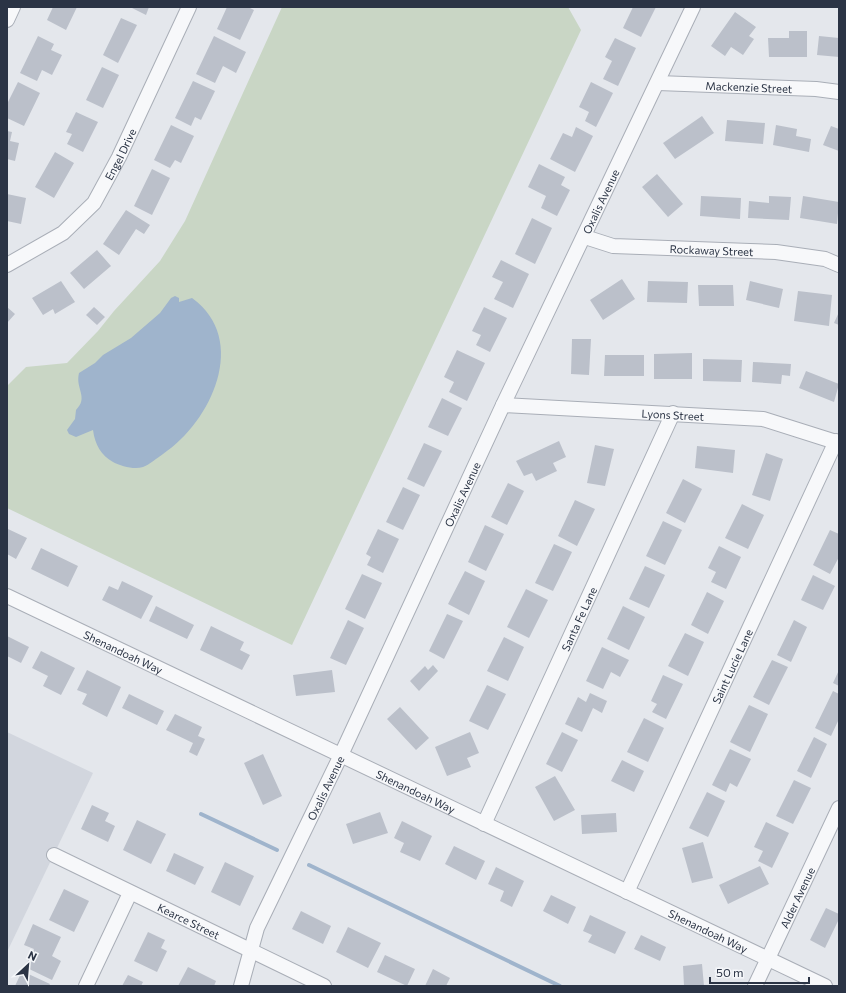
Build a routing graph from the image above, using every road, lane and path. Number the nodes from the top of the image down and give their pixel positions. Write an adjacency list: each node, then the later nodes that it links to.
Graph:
1 (14, 7): 4 (street)
2 (189, 7): 8 (street, Engel Drive)
3 (693, 7): 5 (street, Oxalis Avenue)
4 (7, 20)
5 (658, 83): 6 (street, Mackenzie Street); 7 (street, Oxalis Avenue)
6 (839, 92)
7 (585, 237): 9 (street, Rockaway Street); 10 (street, Oxalis Avenue)
8 (7, 265)
9 (839, 265)
10 (503, 405): 11 (street, Lyons Street); 14 (street, Oxalis Avenue)
11 (672, 413): 12 (street, Lyons Street); 16 (street, Santa Fe Lane)
12 (838, 442): 18 (street, Saint Lucie Lane)
13 (7, 596): 14 (street, Shenandoah Way)
14 (341, 756): 16 (street, Shenandoah Way); 20 (street, Oxalis Avenue)
15 (839, 809): 21 (street, Alder Avenue)
16 (484, 824): 18 (street, Shenandoah Way)
17 (54, 855): 19 (street, Kearce Street)
18 (627, 892): 21 (street, Shenandoah Way)
19 (130, 893): 20 (street, Kearce Street); 22 (street)
20 (251, 951): 23 (street, Oxalis Avenue); 24 (street, Kearce Street)
21 (768, 959): 25 (street, Alder Avenue); 26 (street, Shenandoah Way)
22 (86, 986)
23 (241, 986)
24 (324, 986)
25 (755, 986)
26 (825, 986)

